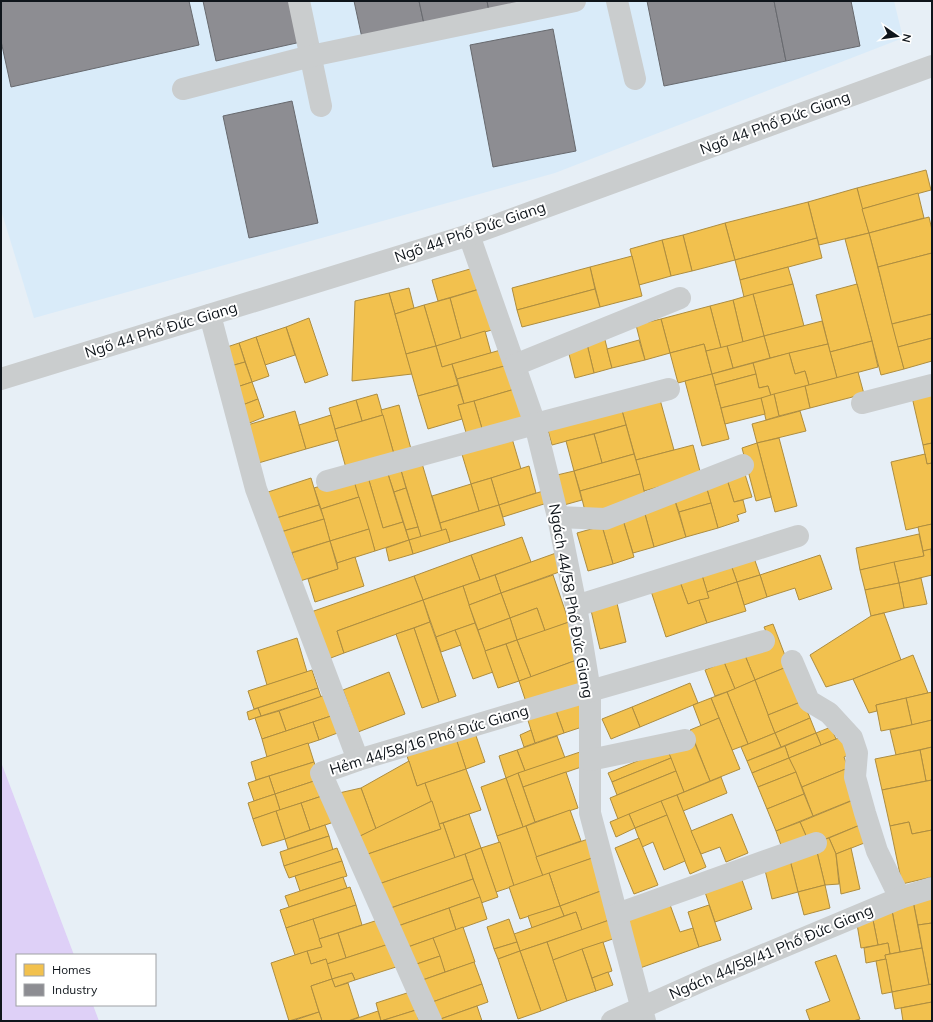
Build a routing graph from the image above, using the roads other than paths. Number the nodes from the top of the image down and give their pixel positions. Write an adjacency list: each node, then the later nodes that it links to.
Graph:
1 (299, 1): 4 (street)
2 (575, 1): 4 (street)
3 (617, 1): 6 (street)
4 (311, 56): 7 (street); 8 (street)
5 (932, 66): 9 (street, Ngõ 44 Phố Đức Giang)
6 (635, 79)
7 (183, 90)
8 (321, 106)
9 (469, 235): 11 (street, Ngõ 44 Phố Đức Giang); 12 (street, Ngách 44/58 Phố Đức Giang)
10 (680, 298): 12 (street)
11 (210, 315): 13 (street, Ngõ 44 Phố Đức Giang); 27 (street)
12 (515, 365): 17 (street, Ngách 44/58 Phố Đức Giang)
13 (1, 379)
14 (932, 385): 16 (street)
15 (669, 389): 17 (street)
16 (862, 403)
17 (535, 424): 19 (street); 20 (street, Ngách 44/58 Phố Đức Giang)
18 (743, 465): 20 (street)
19 (327, 482)
20 (558, 517): 22 (street, Ngách 44/58 Phố Đức Giang)
21 (798, 536): 22 (street)
22 (576, 606): 25 (street, Ngách 44/58 Phố Đức Giang)
23 (764, 641): 25 (street, Hẻm 44/58/16 Phố Đức Giang)
24 (792, 660): 31 (street)
25 (590, 691): 27 (street, Hẻm 44/58/16 Phố Đức Giang); 28 (street, Ngách 44/58 Phố Đức Giang)
26 (686, 740): 28 (street)
27 (358, 760): 34 (street, Hẻm 44/58/16 Phố Đức Giang)
28 (590, 760): 32 (street, Ngách 44/58 Phố Đức Giang)
29 (816, 843): 32 (street)
30 (932, 888): 31 (street, Ngách 44/58/41 Phố Đức Giang)
31 (900, 898): 33 (street, Ngách 44/58/41 Phố Đức Giang)
32 (618, 914): 33 (street, Ngách 44/58 Phố Đức Giang)
33 (644, 1014): 35 (street, Ngách 44/58/41 Phố Đức Giang)
34 (430, 1021)
35 (612, 1021)

